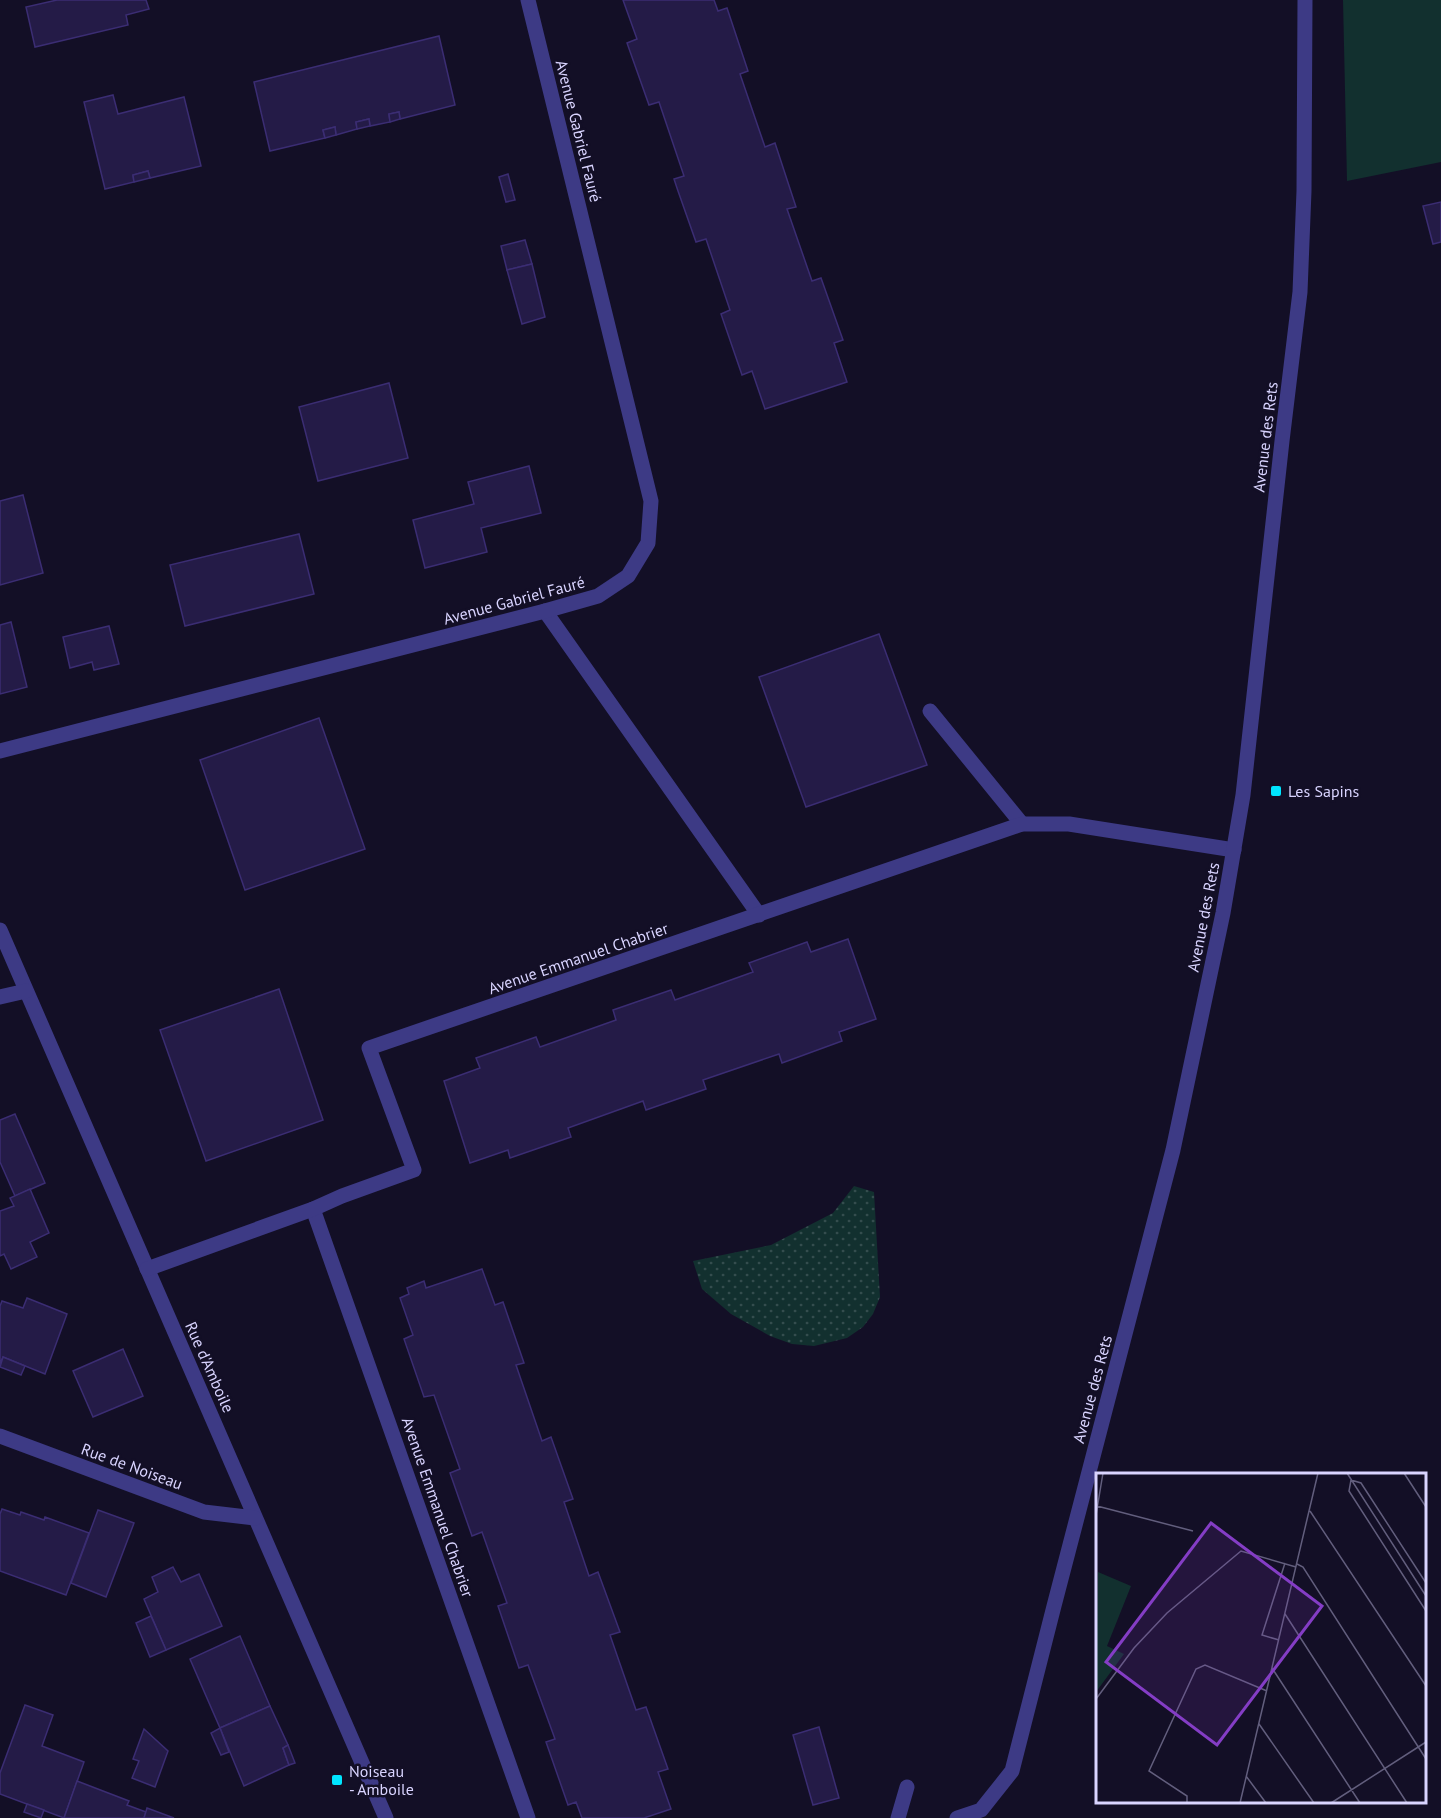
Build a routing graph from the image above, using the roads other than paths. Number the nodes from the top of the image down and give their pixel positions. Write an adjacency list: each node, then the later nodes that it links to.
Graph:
1 (528, 0): 3 (street, Avenue Gabriel Fauré)
2 (1305, 0): 7 (street, Avenue des Rets)
3 (545, 611): 5 (street, Avenue Gabriel Fauré); 8 (street)
4 (930, 711): 6 (street)
5 (0, 751)
6 (1022, 824): 7 (street, Avenue Emmanuel Chabrier); 8 (street, Avenue Emmanuel Chabrier)
7 (1234, 849): 20 (street, Avenue des Rets)
8 (759, 915): 12 (street, Avenue Emmanuel Chabrier)
9 (0, 930): 10 (street, Rue d'Amboile)
10 (26, 991): 11 (street); 13 (street, Rue d'Amboile)
11 (0, 997)
12 (314, 1209): 13 (street, Avenue Emmanuel Chabrier); 18 (street, Avenue Emmanuel Chabrier)
13 (147, 1269): 15 (street, Rue d'Amboile)
14 (0, 1436): 15 (street, Rue de Noiseau)
15 (255, 1518): 17 (street, Rue d'Amboile)
16 (907, 1787): 19 (street)
17 (386, 1818)
18 (528, 1818)
19 (898, 1818)
20 (957, 1818)

